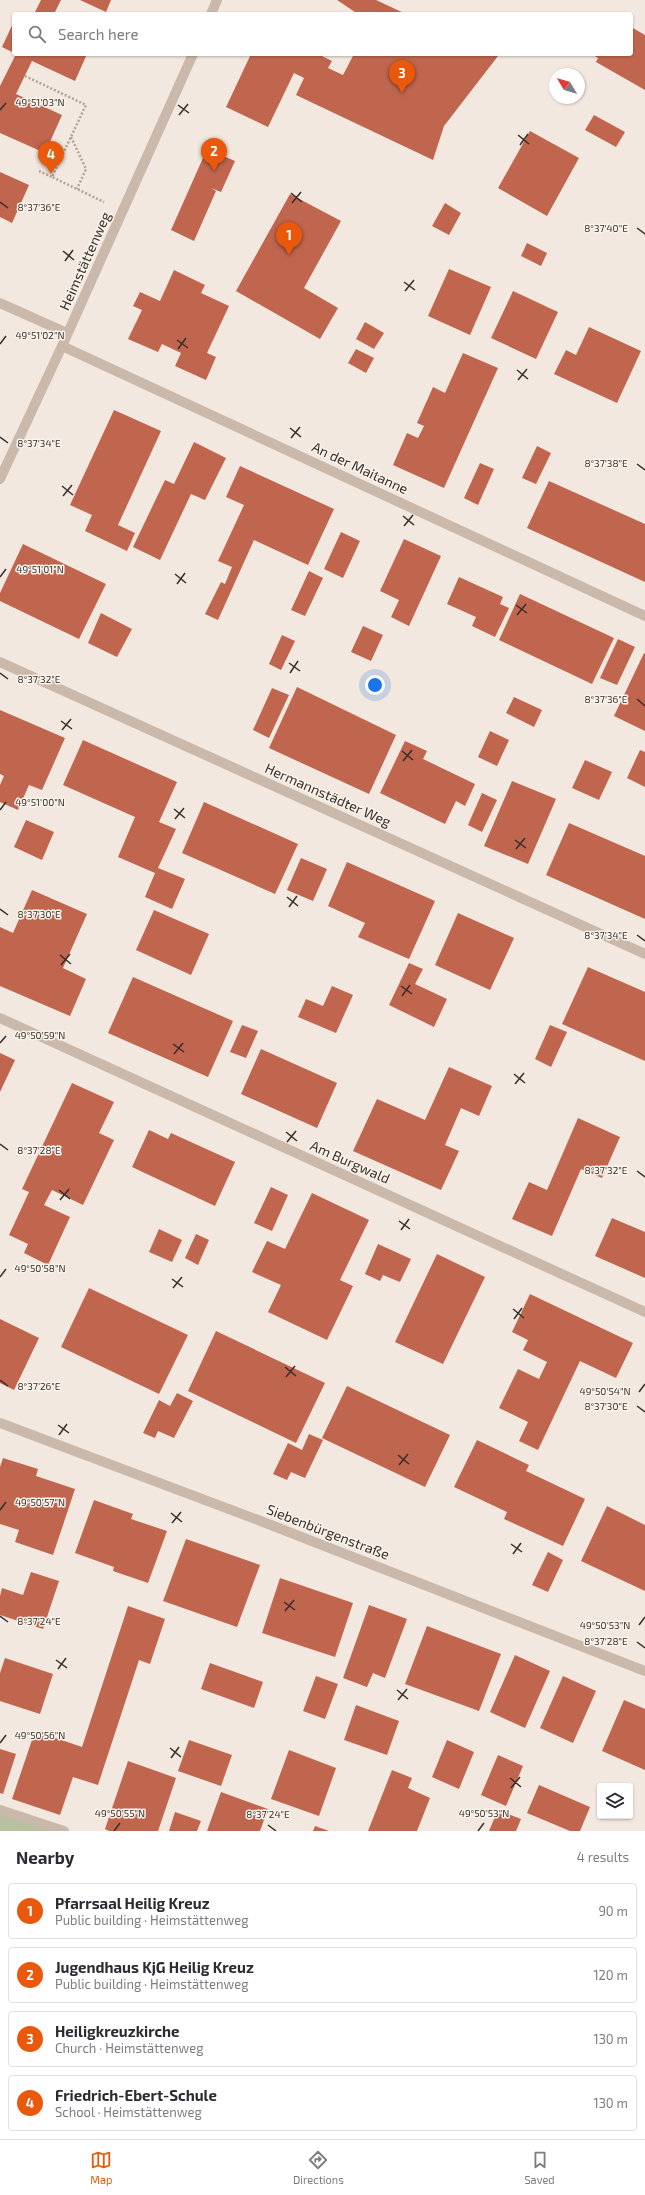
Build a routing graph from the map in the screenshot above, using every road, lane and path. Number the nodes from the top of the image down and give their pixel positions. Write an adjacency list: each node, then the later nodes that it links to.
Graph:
1 (217, 0): 2 (street)
2 (212, 12)
3 (192, 56): 11 (street, Heimstättenweg)
4 (25, 76): 5 (path)
5 (71, 136): 7 (path); 8 (path)
6 (39, 171): 7 (path)
7 (52, 177): 8 (path)
8 (77, 189): 9 (path)
9 (98, 199)
10 (0, 303): 11 (street)
11 (67, 333): 12 (street, Heimstättenweg)
12 (62, 346): 13 (street, Heimstättenweg); 14 (street, An der Maitanne)
13 (0, 479)
14 (645, 616)
15 (0, 662): 16 (street, Hermannstädter Weg)
16 (645, 954)
17 (0, 1018): 18 (street, Am Burgwald)
18 (645, 1312)
19 (0, 1423): 20 (street, Siebenbürgenstraße)
20 (645, 1670)
21 (0, 1810): 22 (street)
22 (64, 1831)

